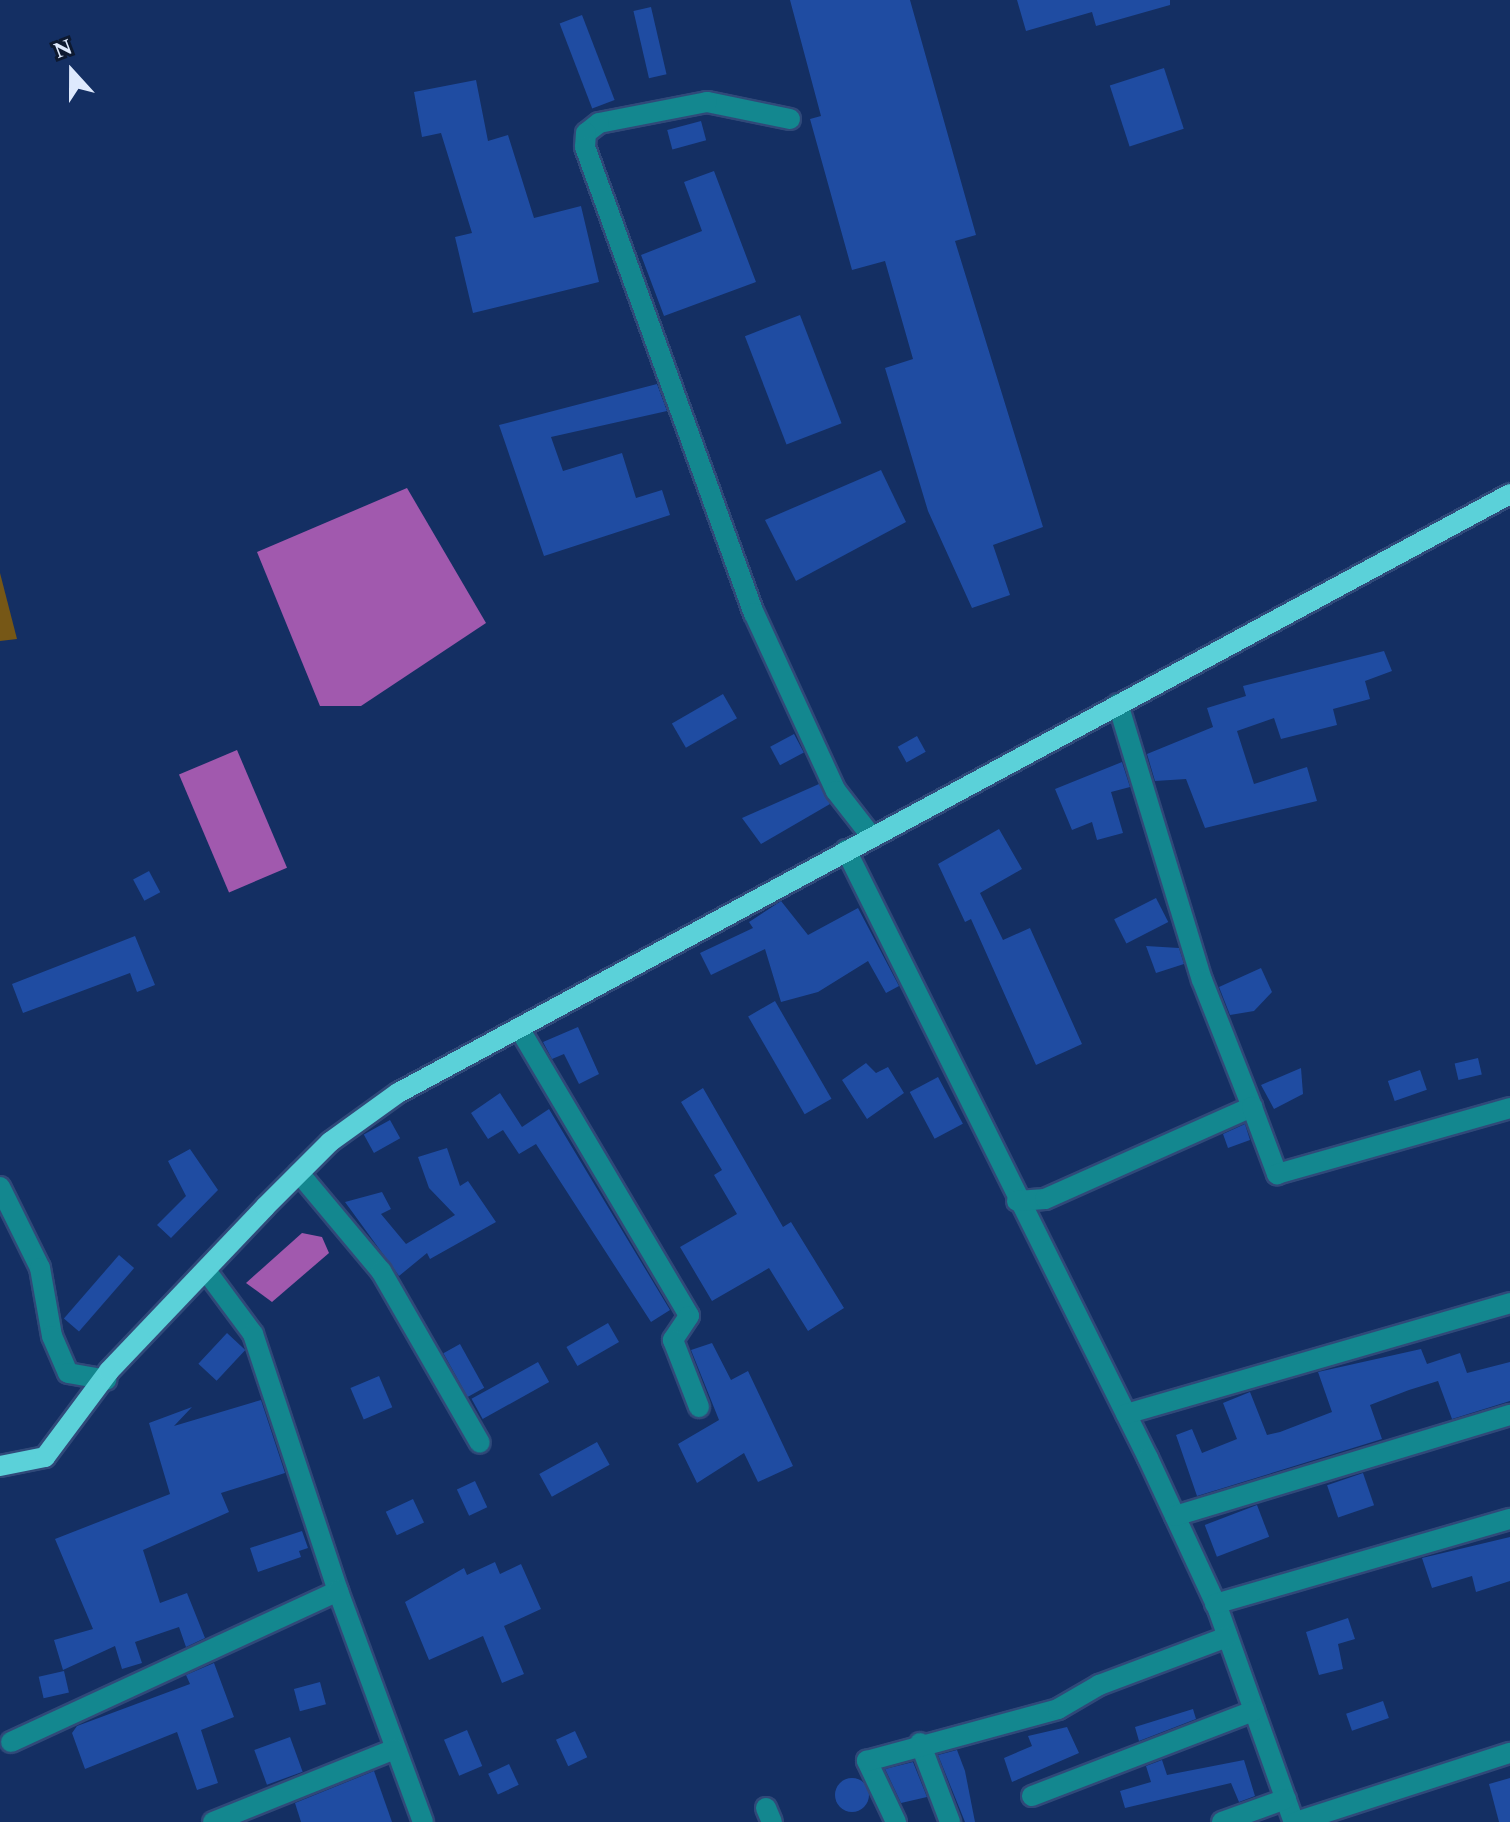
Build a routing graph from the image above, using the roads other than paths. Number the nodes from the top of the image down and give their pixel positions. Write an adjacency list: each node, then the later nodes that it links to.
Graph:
1 (790, 119): 4 (street)
2 (1510, 494): 3 (main road)
3 (1118, 704): 4 (main road); 7 (street)
4 (871, 836): 5 (main road)
5 (846, 850): 6 (main road); 11 (street)
6 (519, 1028): 9 (main road); 15 (street)
7 (1252, 1107): 8 (street); 11 (street)
8 (1510, 1108)
9 (299, 1173): 12 (main road); 18 (street)
10 (0, 1187): 14 (street)
11 (1017, 1201): 16 (street)
12 (207, 1272): 14 (main road); 22 (street)
13 (1510, 1303): 16 (street)
14 (106, 1380): 19 (main road)
15 (699, 1407)
16 (1126, 1414): 20 (street)
17 (1510, 1415): 20 (street)
18 (480, 1443)
19 (4, 1465)
20 (1175, 1516): 23 (street)
21 (1510, 1519): 23 (street)
22 (338, 1591): 26 (street); 28 (street)
23 (1215, 1604): 24 (street)
24 (1227, 1637): 25 (street); 27 (street)
25 (1254, 1711): 30 (street); 31 (street)
26 (11, 1742)
27 (920, 1743): 34 (street); 35 (street)
28 (395, 1749): 32 (street); 33 (street)
29 (1510, 1753): 37 (street)
30 (1032, 1796)
31 (1286, 1799): 36 (street); 37 (street)
32 (213, 1822)
33 (423, 1822)
34 (896, 1822)
35 (950, 1822)
36 (1222, 1822)
37 (1295, 1822)

